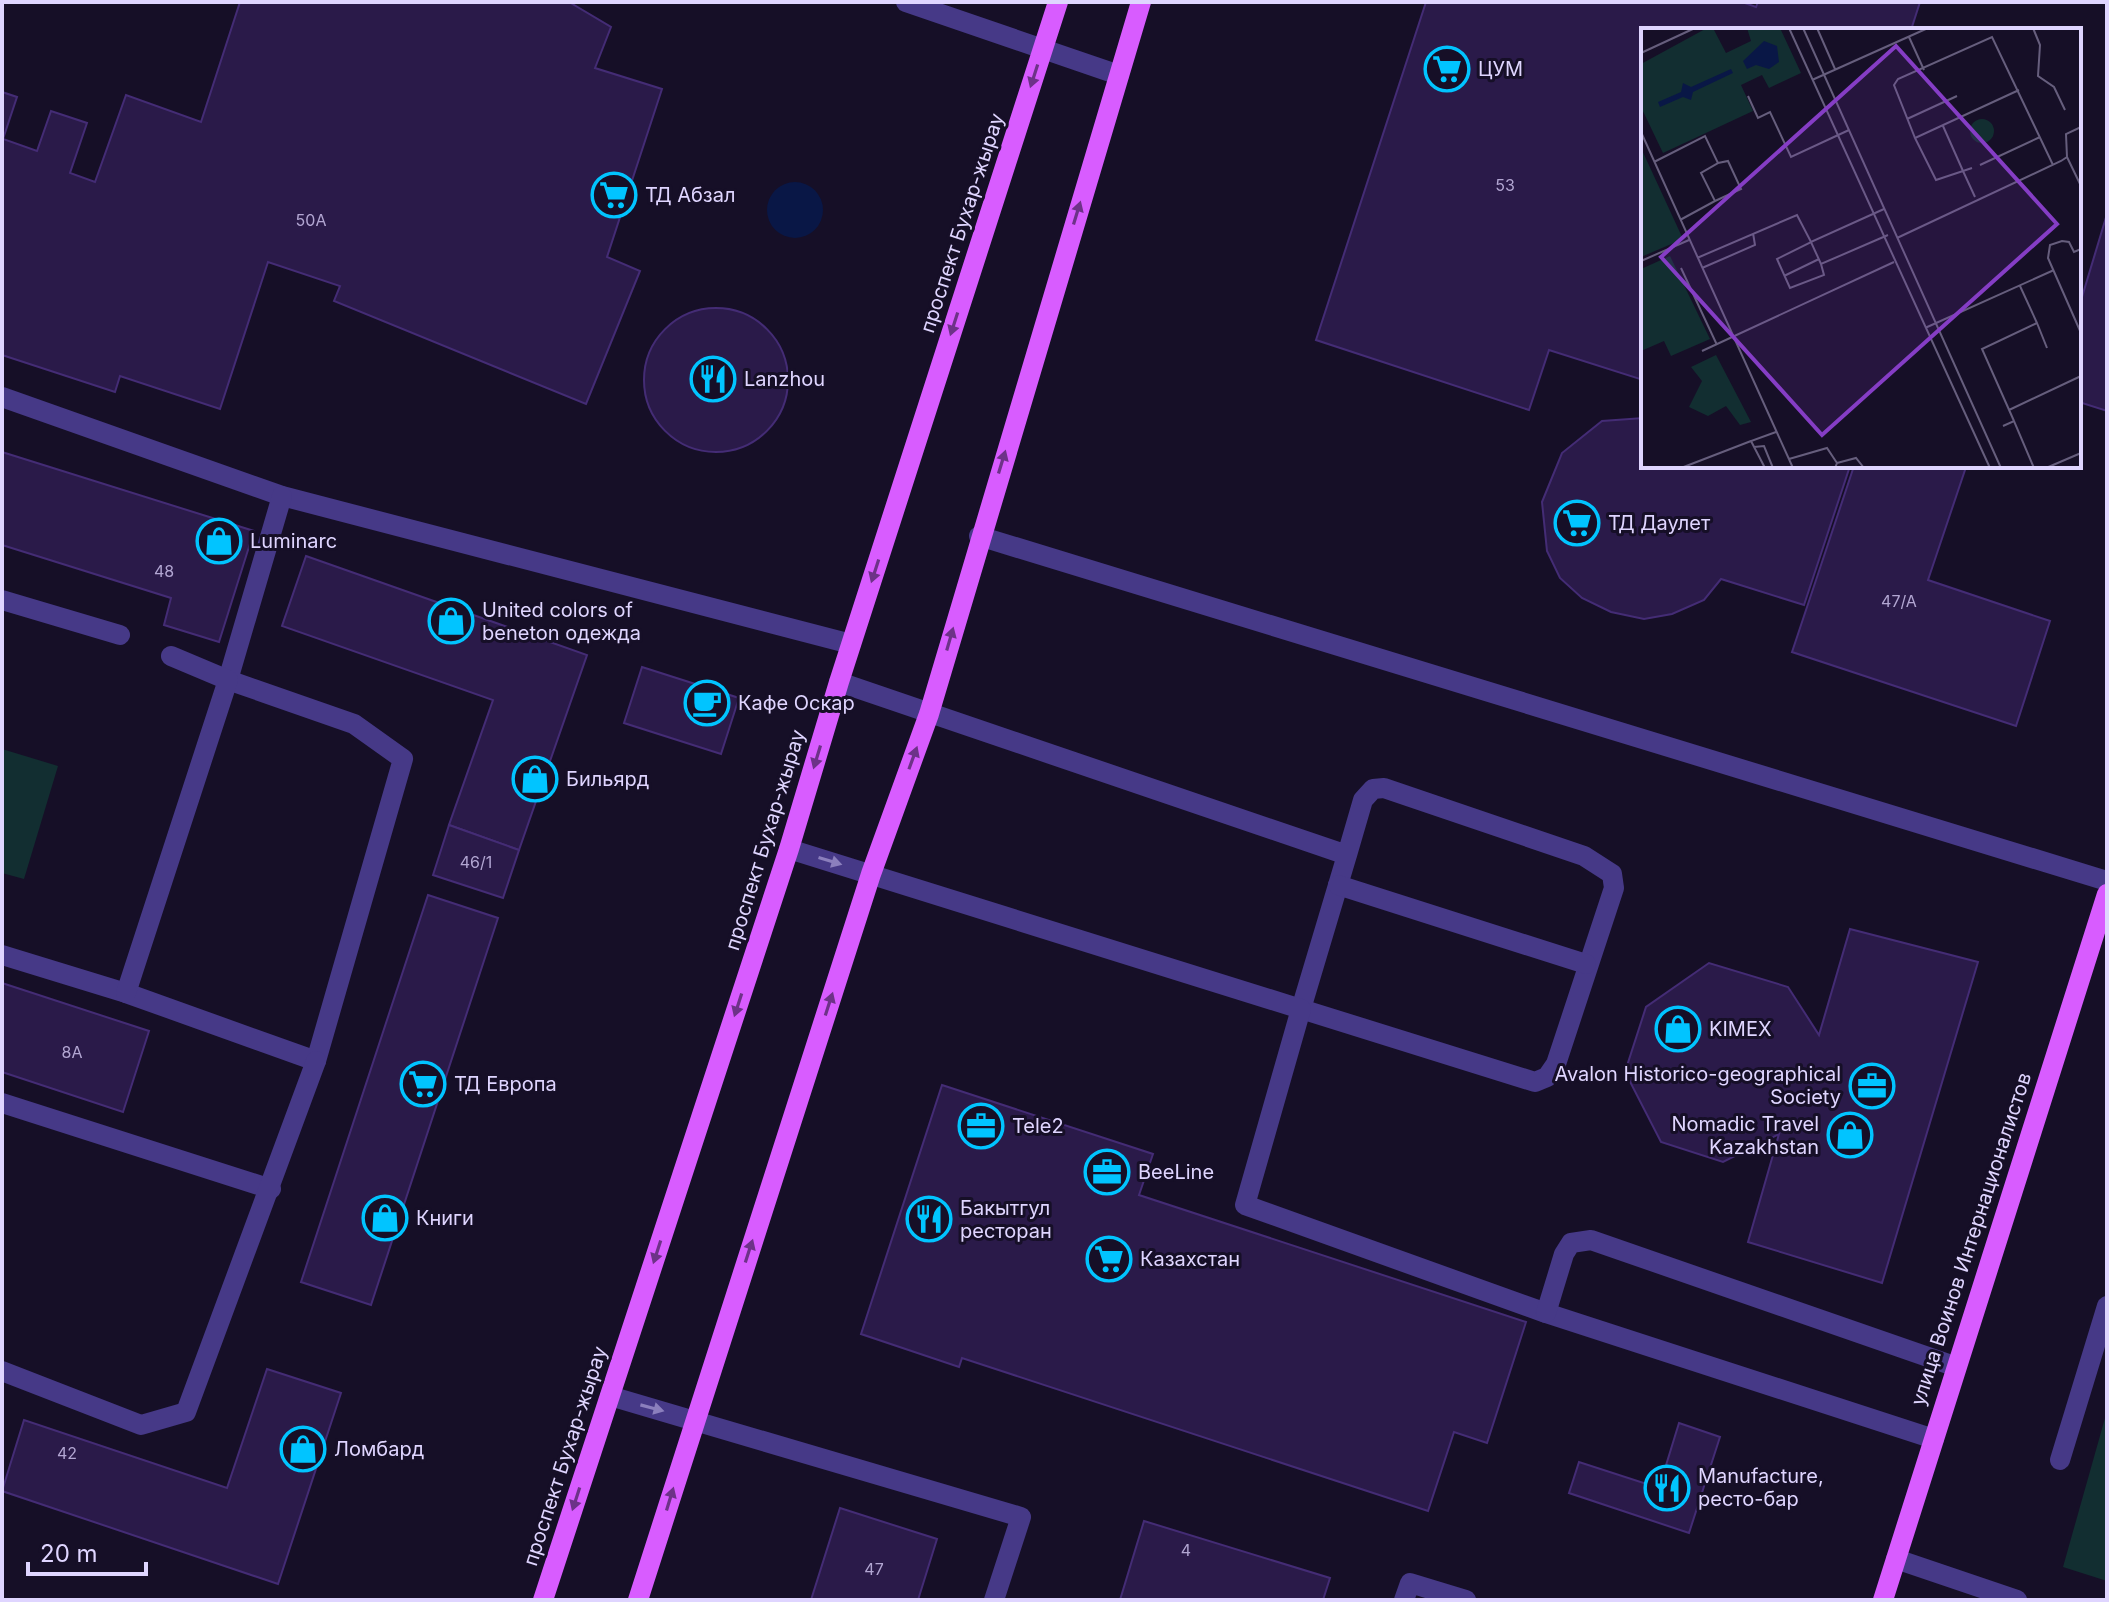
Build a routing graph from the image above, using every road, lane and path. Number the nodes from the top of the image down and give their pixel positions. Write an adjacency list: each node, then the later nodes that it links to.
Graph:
1 (906, 2): 4 (street)
2 (1058, 2): 4 (main road, проспект Бухар-жырау)
3 (1141, 2): 5 (main road)
4 (1043, 48): 5 (street); 11 (main road, проспект Бухар-жырау, one-way to 11)
5 (1119, 75): 8 (main road, one-way to 5)
6 (2, 397): 7 (street)
7 (282, 496): 11 (street); 13 (street)
8 (979, 536): 15 (main road, one-way to 8); 19 (street)
9 (2, 600): 10 (street)
10 (120, 635)
11 (851, 644): 14 (main road, проспект Бухар-жырау)
12 (171, 656): 13 (street)
13 (228, 680): 24 (street); 26 (street)
14 (839, 682): 15 (street); 16 (main road, проспект Бухар-жырау, one-way to 16)
15 (929, 714): 17 (street); 18 (main road, one-way to 15)
16 (789, 849): 18 (street, one-way to 18); 33 (main road, проспект Бухар-жырау, one-way to 33)
17 (1347, 855): 20 (street); 23 (street)
18 (871, 874): 25 (street); 34 (main road, one-way to 18)
19 (2107, 881)
20 (1338, 885): 23 (street); 25 (street)
21 (2107, 894): 31 (main road, улица Воинов Интернационалистов)
22 (2, 955): 24 (street)
23 (1586, 964): 25 (street)
24 (126, 993): 26 (street)
25 (1301, 1009): 30 (street)
26 (316, 1061): 28 (street)
27 (2, 1103): 28 (street)
28 (271, 1189): 32 (street)
29 (2107, 1306): 36 (street)
30 (1546, 1313): 31 (street); 35 (street)
31 (1954, 1366): 35 (main road, улица Воинов Интернационалистов)
32 (2, 1371)
33 (610, 1396): 34 (street, one-way to 34); 38 (main road, проспект Бухар-жырау, one-way to 38)
34 (695, 1419): 39 (main road, one-way to 34); 40 (street)
35 (1934, 1439): 37 (main road, улица Воинов Интернационалистов)
36 (2060, 1460)
37 (1896, 1559): 43 (main road, улица Воинов Интернационалистов); 44 (street)
38 (543, 1600)
39 (638, 1600)
40 (994, 1600)
41 (1404, 1600): 42 (street)
42 (1466, 1600)
43 (1883, 1600)
44 (2017, 1600)

